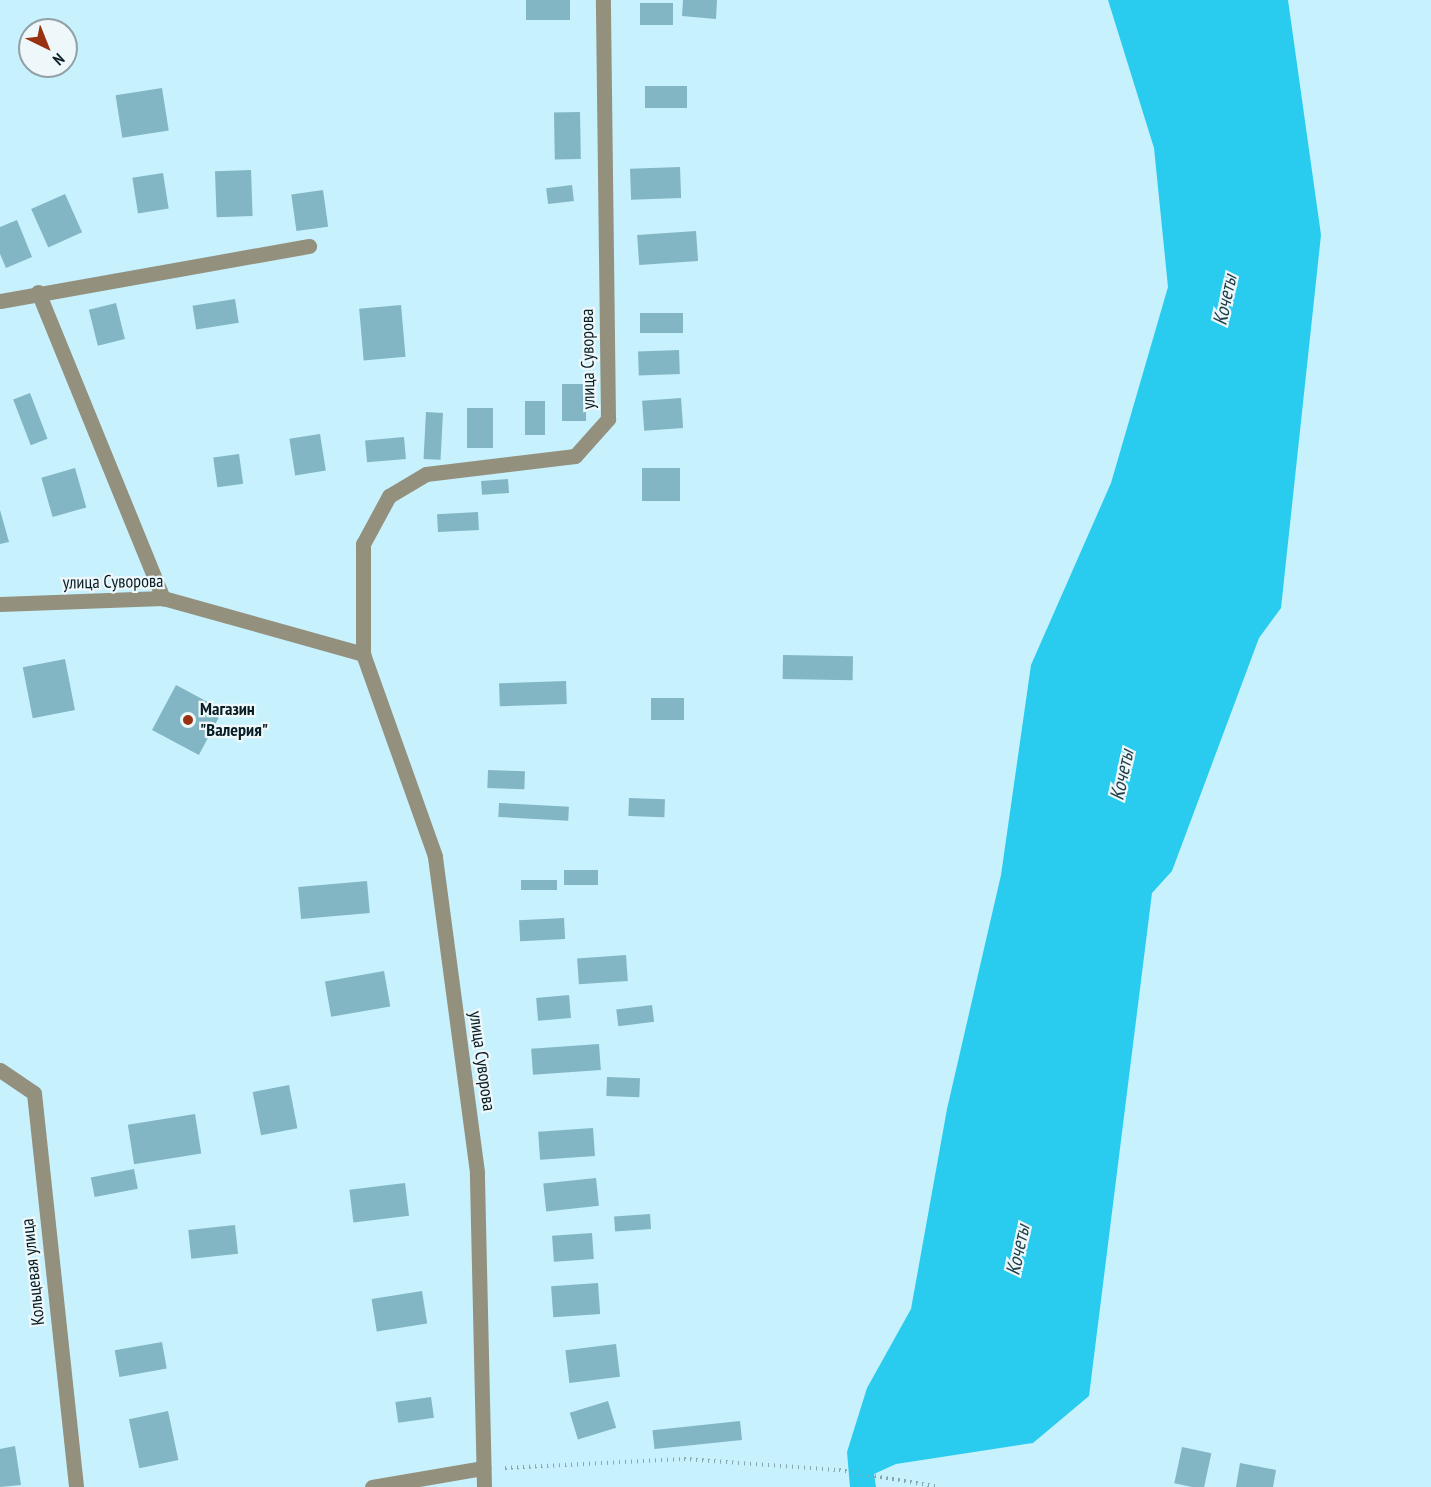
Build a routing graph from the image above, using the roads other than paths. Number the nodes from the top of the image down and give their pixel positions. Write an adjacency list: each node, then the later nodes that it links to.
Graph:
1 (603, 0): 7 (street, улица Суворова)
2 (309, 246): 3 (street)
3 (38, 292): 4 (street); 5 (street)
4 (0, 301)
5 (163, 598): 6 (street, улица Суворова); 7 (street, улица Суворова)
6 (0, 604)
7 (363, 654): 9 (street, улица Суворова)
8 (0, 1070): 10 (street, Кольцевая улица)
9 (483, 1468): 11 (street); 12 (street, улица Суворова)
10 (76, 1487)
11 (372, 1487)
12 (484, 1487)

